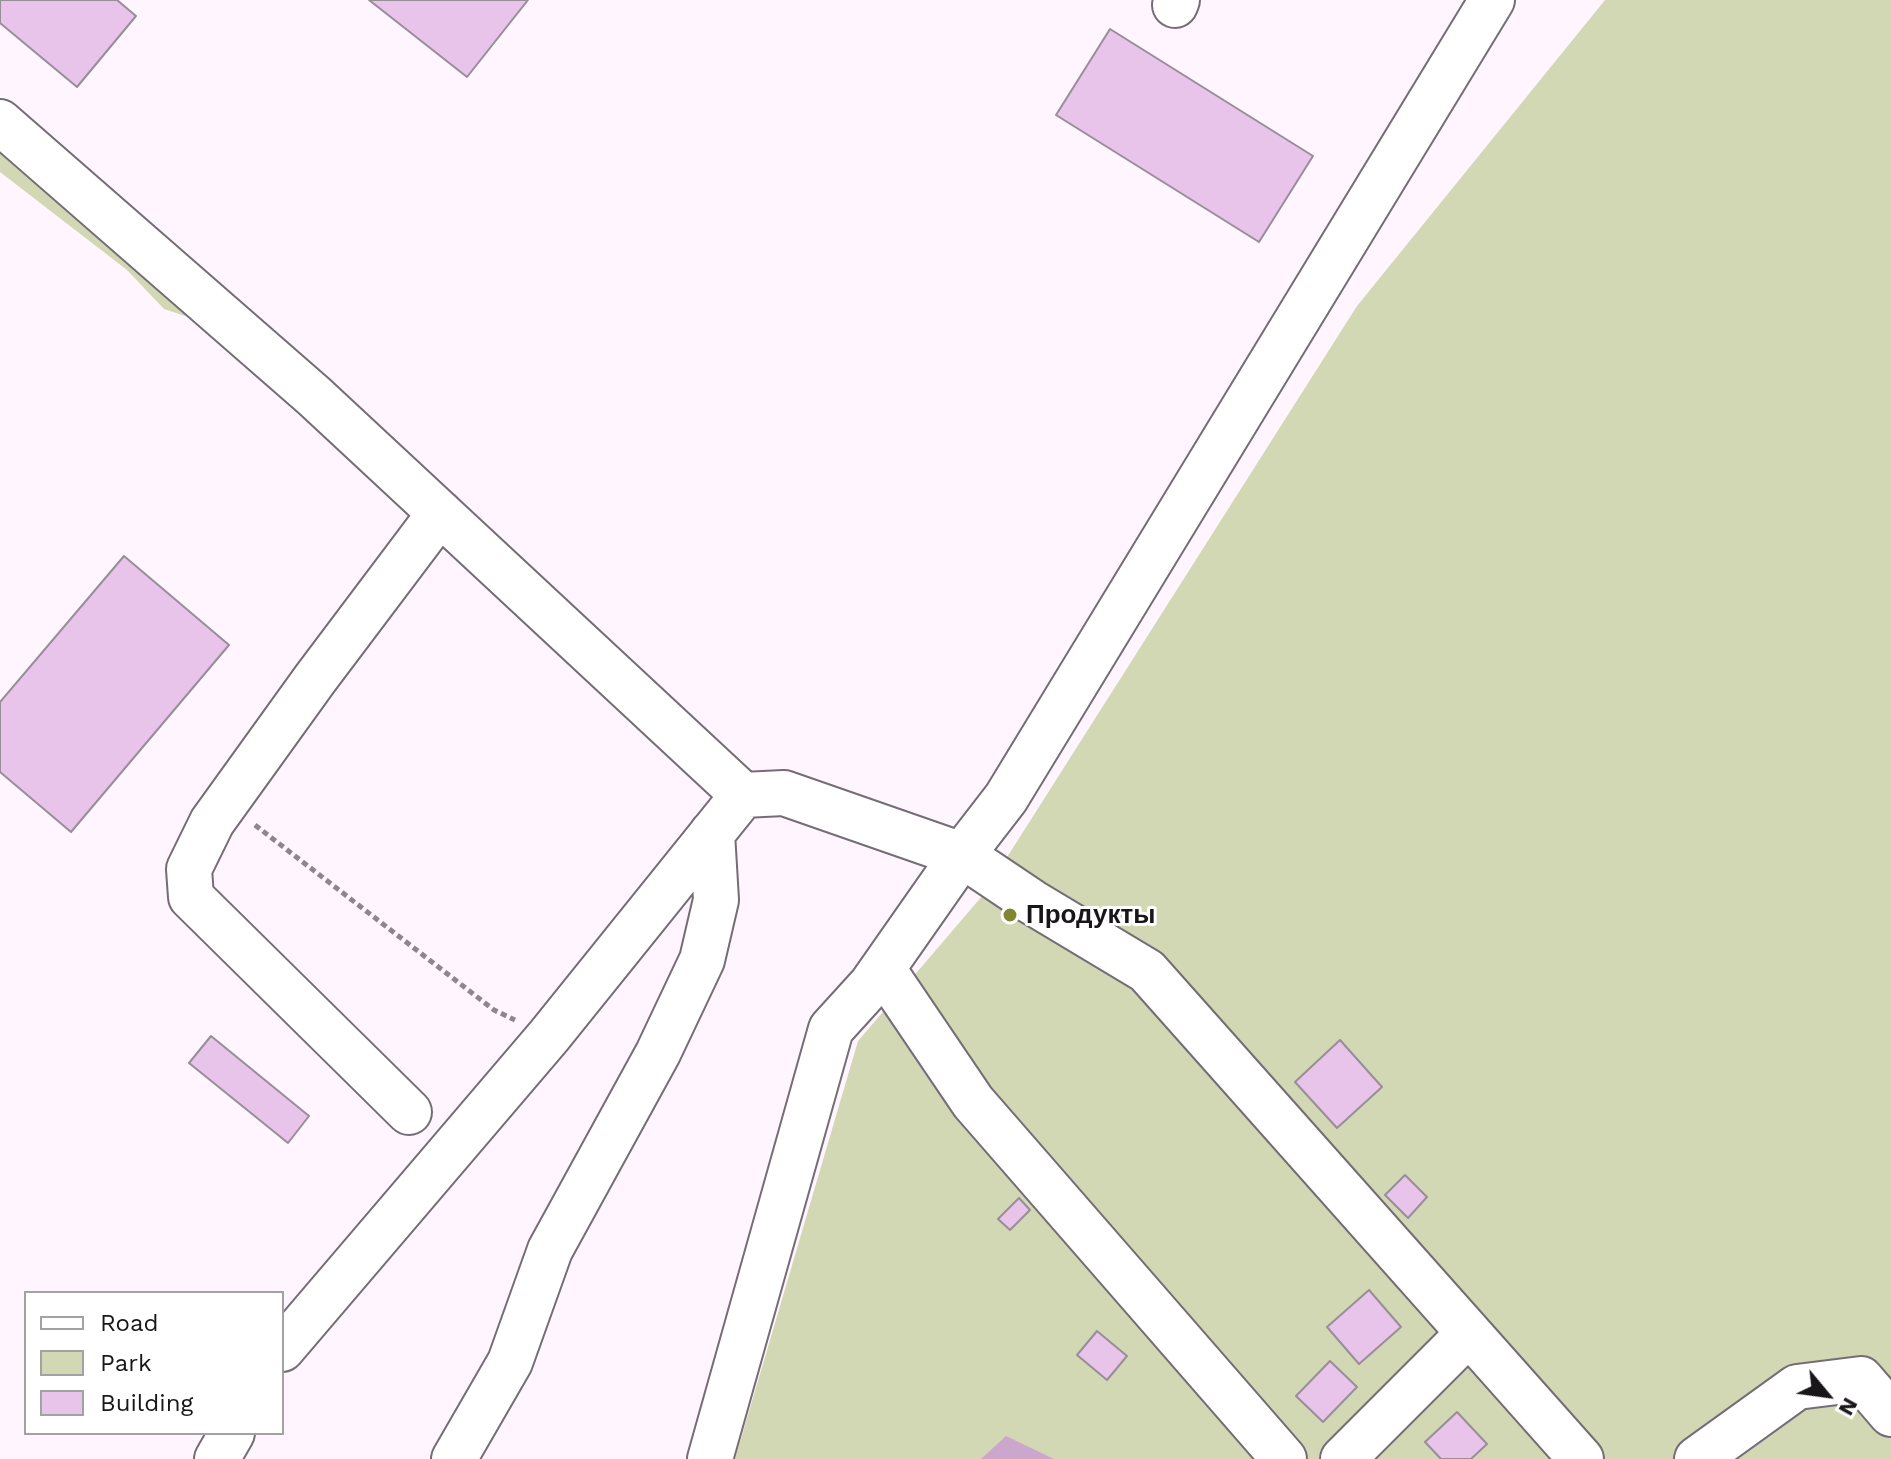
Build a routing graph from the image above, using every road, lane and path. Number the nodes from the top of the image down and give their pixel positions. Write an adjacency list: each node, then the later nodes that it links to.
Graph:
1 (1492, 0): 7 (street)
2 (0, 122): 3 (street)
3 (440, 513): 4 (street); 5 (street)
4 (743, 795): 6 (street); 7 (street)
5 (226, 803): 9 (path); 10 (street)
6 (712, 833): 9 (street); 16 (street)
7 (962, 855): 8 (street); 11 (street)
8 (883, 969): 17 (street); 18 (street)
9 (549, 1036): 12 (street)
10 (409, 1112)
11 (1469, 1333): 19 (street); 20 (street)
12 (284, 1347)
13 (1891, 1414): 21 (street)
14 (231, 1435): 15 (street)
15 (217, 1459)
16 (454, 1459)
17 (710, 1459)
18 (1284, 1459)
19 (1343, 1459)
20 (1581, 1459)
21 (1697, 1459)

